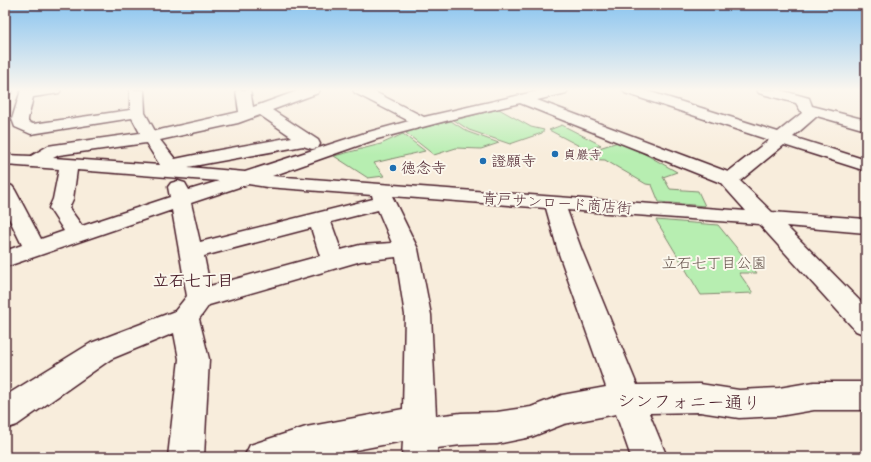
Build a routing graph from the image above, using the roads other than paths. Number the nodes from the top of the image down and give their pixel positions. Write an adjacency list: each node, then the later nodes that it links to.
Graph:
1 (20, 112): 9 (street)
2 (254, 112): 12 (street); 14 (street)
3 (402, 112): 10 (street)
4 (468, 112): 10 (street)
5 (555, 112): 23 (street)
6 (697, 112): 13 (street)
7 (810, 112): 13 (street)
8 (817, 112): 11 (street)
9 (137, 113): 12 (street)
10 (422, 122): 15 (street)
11 (866, 125)
12 (150, 137): 17 (street); 20 (street)
13 (780, 138): 19 (street); 23 (street)
14 (306, 140): 15 (street); 20 (street)
15 (323, 152): 22 (street)
16 (5, 160): 17 (street, 青戸サンロード商店街)
17 (33, 162): 18 (street, 青戸サンロード商店街); 21 (street)
18 (69, 164): 20 (street, 青戸サンロード商店街); 31 (street)
19 (866, 166)
20 (169, 170): 22 (street, 青戸サンロード商店街); 26 (street)
21 (5, 172)
22 (248, 178): 25 (street, 青戸サンロード商店街); 26 (street)
23 (728, 179): 29 (street)
24 (5, 190): 32 (street)
25 (382, 196): 27 (street, 青戸サンロード商店街); 28 (street); 33 (street)
26 (181, 200): 31 (street); 34 (street)
27 (554, 202): 29 (street, 青戸サンロード商店街); 40 (street)
28 (319, 219): 34 (street); 36 (street)
29 (766, 219): 30 (street, 青戸サンロード商店街); 38 (street)
30 (866, 226)
31 (76, 235): 32 (street)
32 (35, 248): 35 (street)
33 (406, 249): 36 (street); 42 (street)
34 (192, 252): 37 (street)
35 (5, 259)
36 (333, 260): 37 (street)
37 (193, 308): 41 (street); 43 (street)
38 (866, 324)
39 (866, 396): 40 (street, シンフォニー通り)
40 (628, 400): 42 (street, シンフォニー通り); 45 (street)
41 (5, 414)
42 (419, 438): 44 (street, シンフォニー通り)
43 (186, 457)
44 (262, 457)
45 (649, 457)

